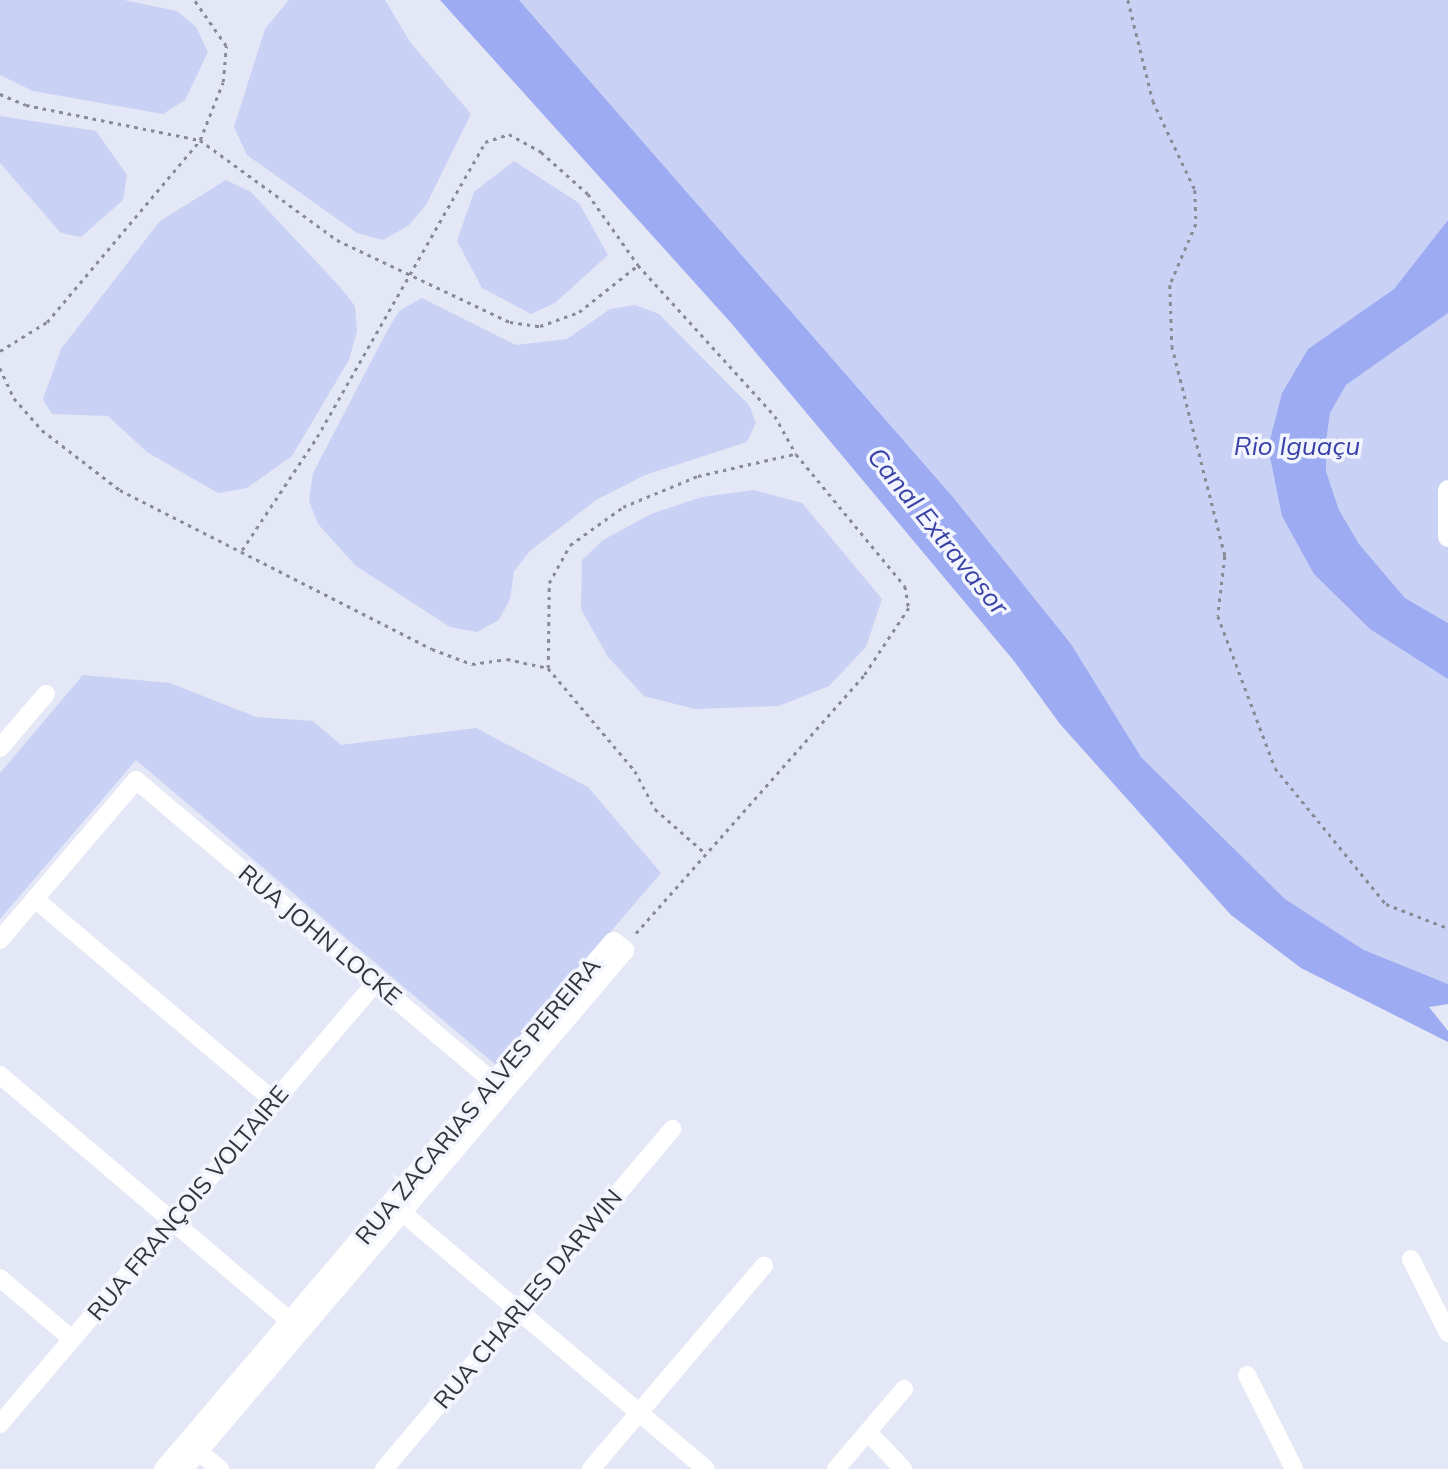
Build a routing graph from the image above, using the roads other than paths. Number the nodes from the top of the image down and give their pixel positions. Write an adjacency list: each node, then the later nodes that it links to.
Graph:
1 (1448, 490): 2 (street)
2 (1448, 536)
3 (46, 694): 4 (street)
4 (0, 748)
5 (35, 899): 6 (street); 8 (street, RUA JOHN LOCKE); 11 (street)
6 (0, 940)
7 (623, 950): 10 (street, RUA ZACARIAS ALVES PEREIRA)
8 (376, 982): 10 (street, RUA JOHN LOCKE); 11 (street, RUA FRANÇOIS VOLTAIRE)
9 (0, 1075): 14 (street)
10 (499, 1086): 13 (street, RUA ZACARIAS ALVES PEREIRA)
11 (274, 1101): 14 (street, RUA FRANÇOIS VOLTAIRE)
12 (671, 1129): 18 (street, RUA CHARLES DARWIN)
13 (396, 1207): 18 (street); 19 (street, RUA ZACARIAS ALVES PEREIRA)
14 (172, 1222): 19 (street); 21 (street, RUA FRANÇOIS VOLTAIRE)
15 (1411, 1259): 20 (street)
16 (764, 1266): 24 (street)
17 (0, 1278): 21 (street)
18 (518, 1310): 24 (street); 31 (street, RUA CHARLES DARWIN)
19 (295, 1326): 27 (street, RUA ZACARIAS ALVES PEREIRA)
20 (1448, 1333)
21 (72, 1339): 25 (street, RUA FRANÇOIS VOLTAIRE)
22 (1247, 1376): 36 (street)
23 (905, 1389): 26 (street)
24 (639, 1413): 32 (street); 33 (street)
25 (0, 1424)
26 (867, 1432): 34 (street); 35 (street)
27 (192, 1446): 28 (street, RUA ZACARIAS ALVES PEREIRA); 29 (street, RUA ZACARIAS ALVES PEREIRA); 30 (street)
28 (164, 1469)
29 (181, 1469)
30 (220, 1469)
31 (384, 1469)
32 (591, 1469)
33 (706, 1469)
34 (836, 1469)
35 (903, 1469)
36 (1294, 1469)

